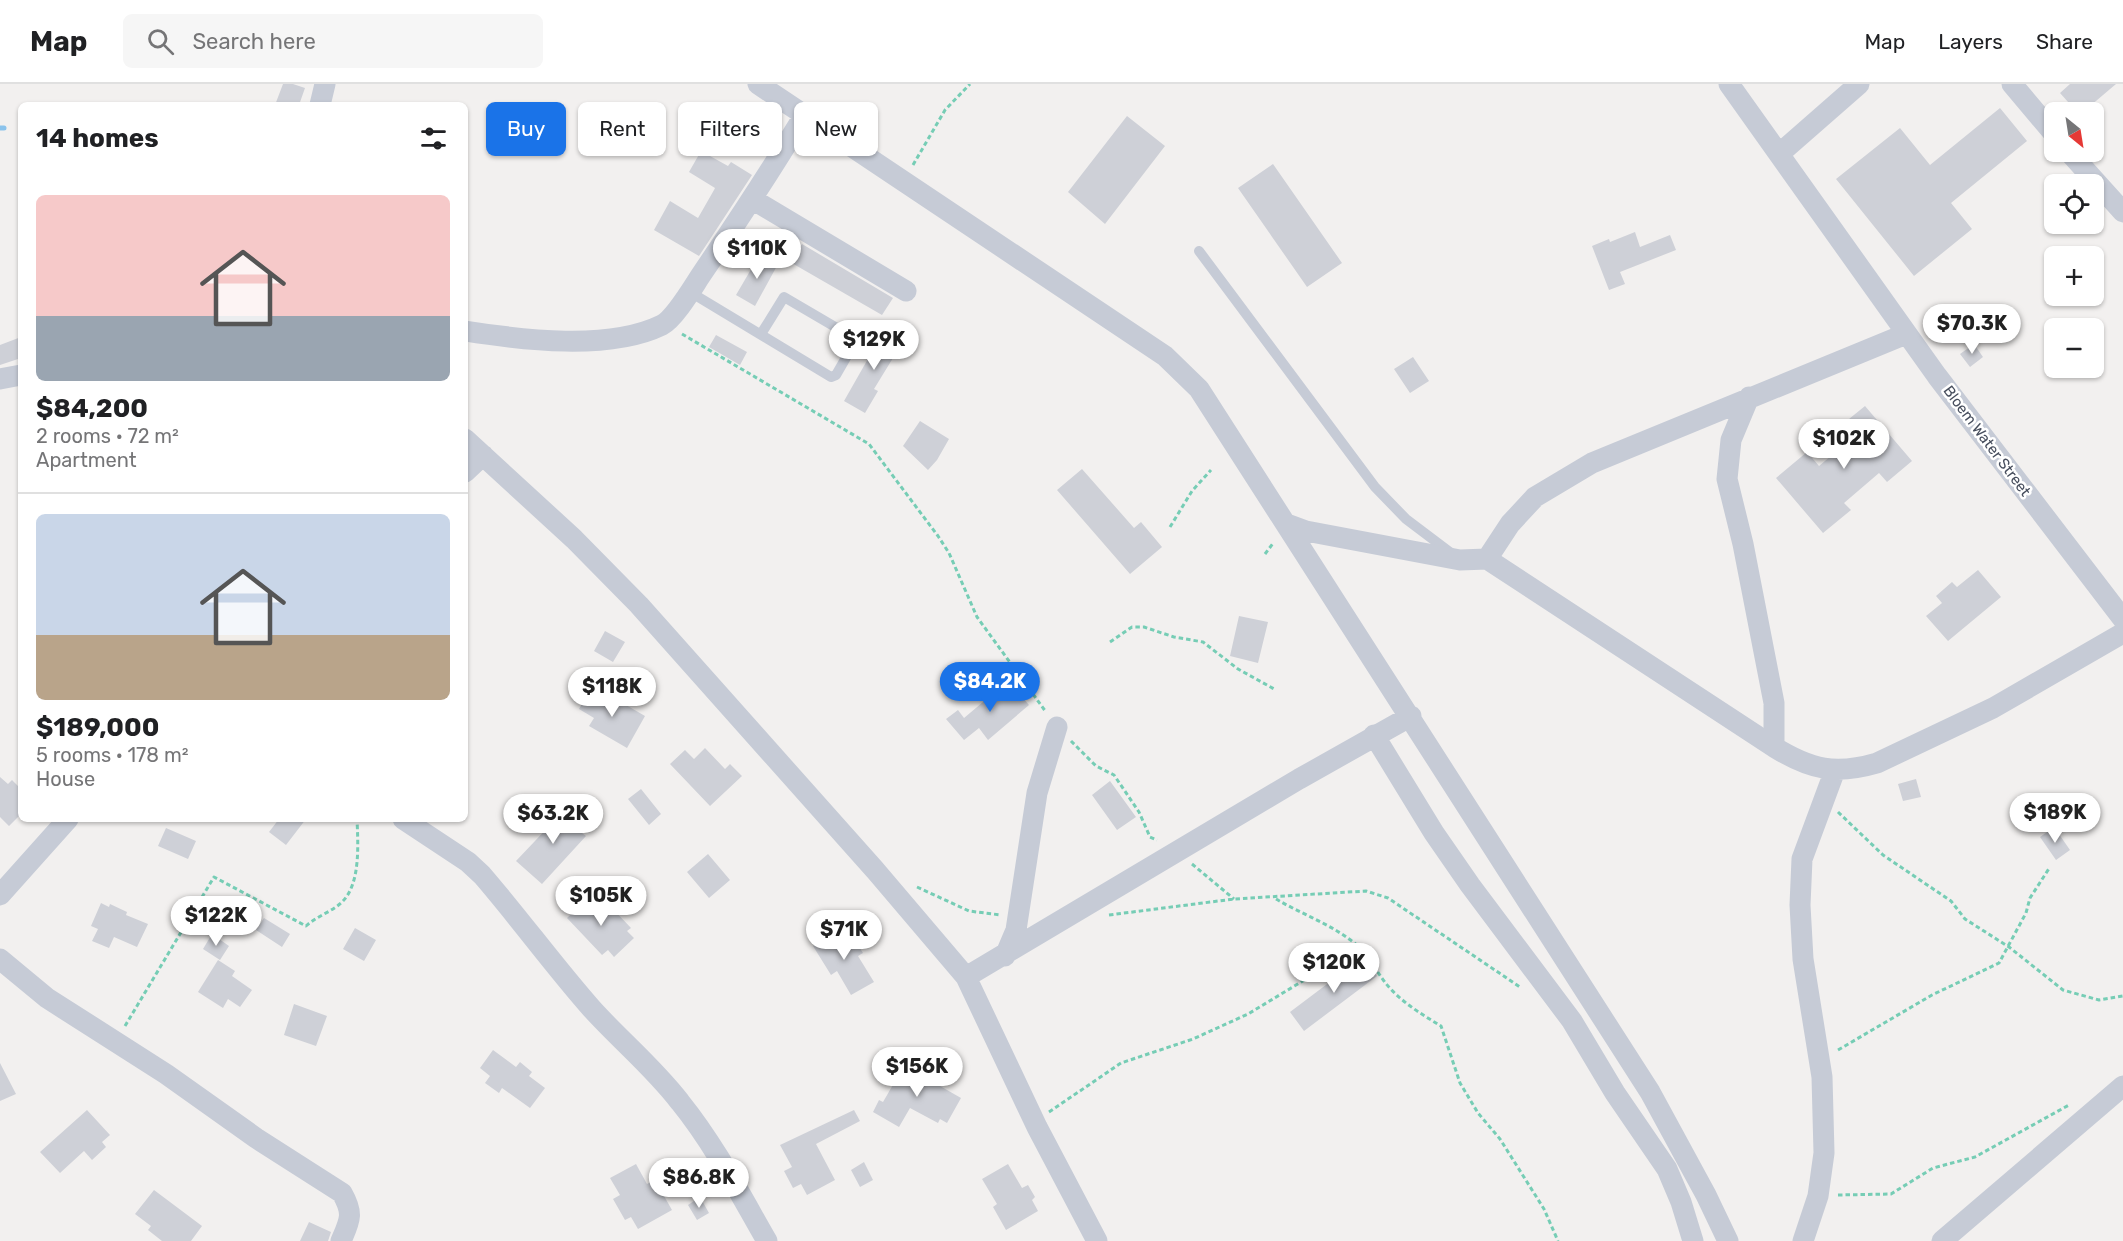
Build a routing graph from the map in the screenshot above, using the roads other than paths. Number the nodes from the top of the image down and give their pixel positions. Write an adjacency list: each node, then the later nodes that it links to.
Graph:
1 (325, 84): 6 (street)
2 (758, 84): 7 (street)
3 (1730, 84): 10 (street, Bloem Water Street)
4 (1859, 84): 10 (street)
5 (2012, 84): 8 (street)
6 (321, 102)
7 (794, 107)
8 (2044, 122)
9 (794, 132): 13 (street)
10 (1779, 154): 20 (street, Bloem Water Street)
11 (869, 156): 27 (street)
12 (2078, 162): 14 (street)
13 (752, 199): 16 (street); 17 (street)
14 (2123, 212)
15 (1199, 251): 29 (lane)
16 (906, 291)
17 (690, 292): 18 (street); 19 (lane)
18 (468, 331)
19 (761, 334): 19 (lane)
20 (1906, 334): 23 (street); 30 (street, Bloem Water Street)
21 (18, 376): 22 (street)
22 (0, 379)
23 (1749, 397): 28 (street); 35 (street)
24 (468, 442): 25 (street)
25 (483, 455): 26 (street); 42 (street)
26 (468, 469)
27 (1287, 524): 29 (street); 32 (street)
28 (1487, 559): 29 (street); 35 (street)
29 (1460, 560)
30 (2123, 619)
31 (2123, 633): 36 (street)
32 (1411, 716): 34 (street); 48 (street)
33 (1057, 727): 40 (street)
34 (1374, 735): 40 (street); 47 (street)
35 (1774, 747): 36 (street)
36 (1835, 770): 49 (street)
37 (65, 822): 39 (street)
38 (408, 822): 45 (street)
39 (0, 895)
40 (1005, 956): 42 (street)
41 (0, 959): 44 (street)
42 (966, 977): 46 (street)
43 (2123, 1086): 50 (street)
44 (341, 1241)
45 (768, 1241)
46 (1096, 1241)
47 (1693, 1241)
48 (1728, 1241)
49 (1803, 1241)
50 (1942, 1241)

